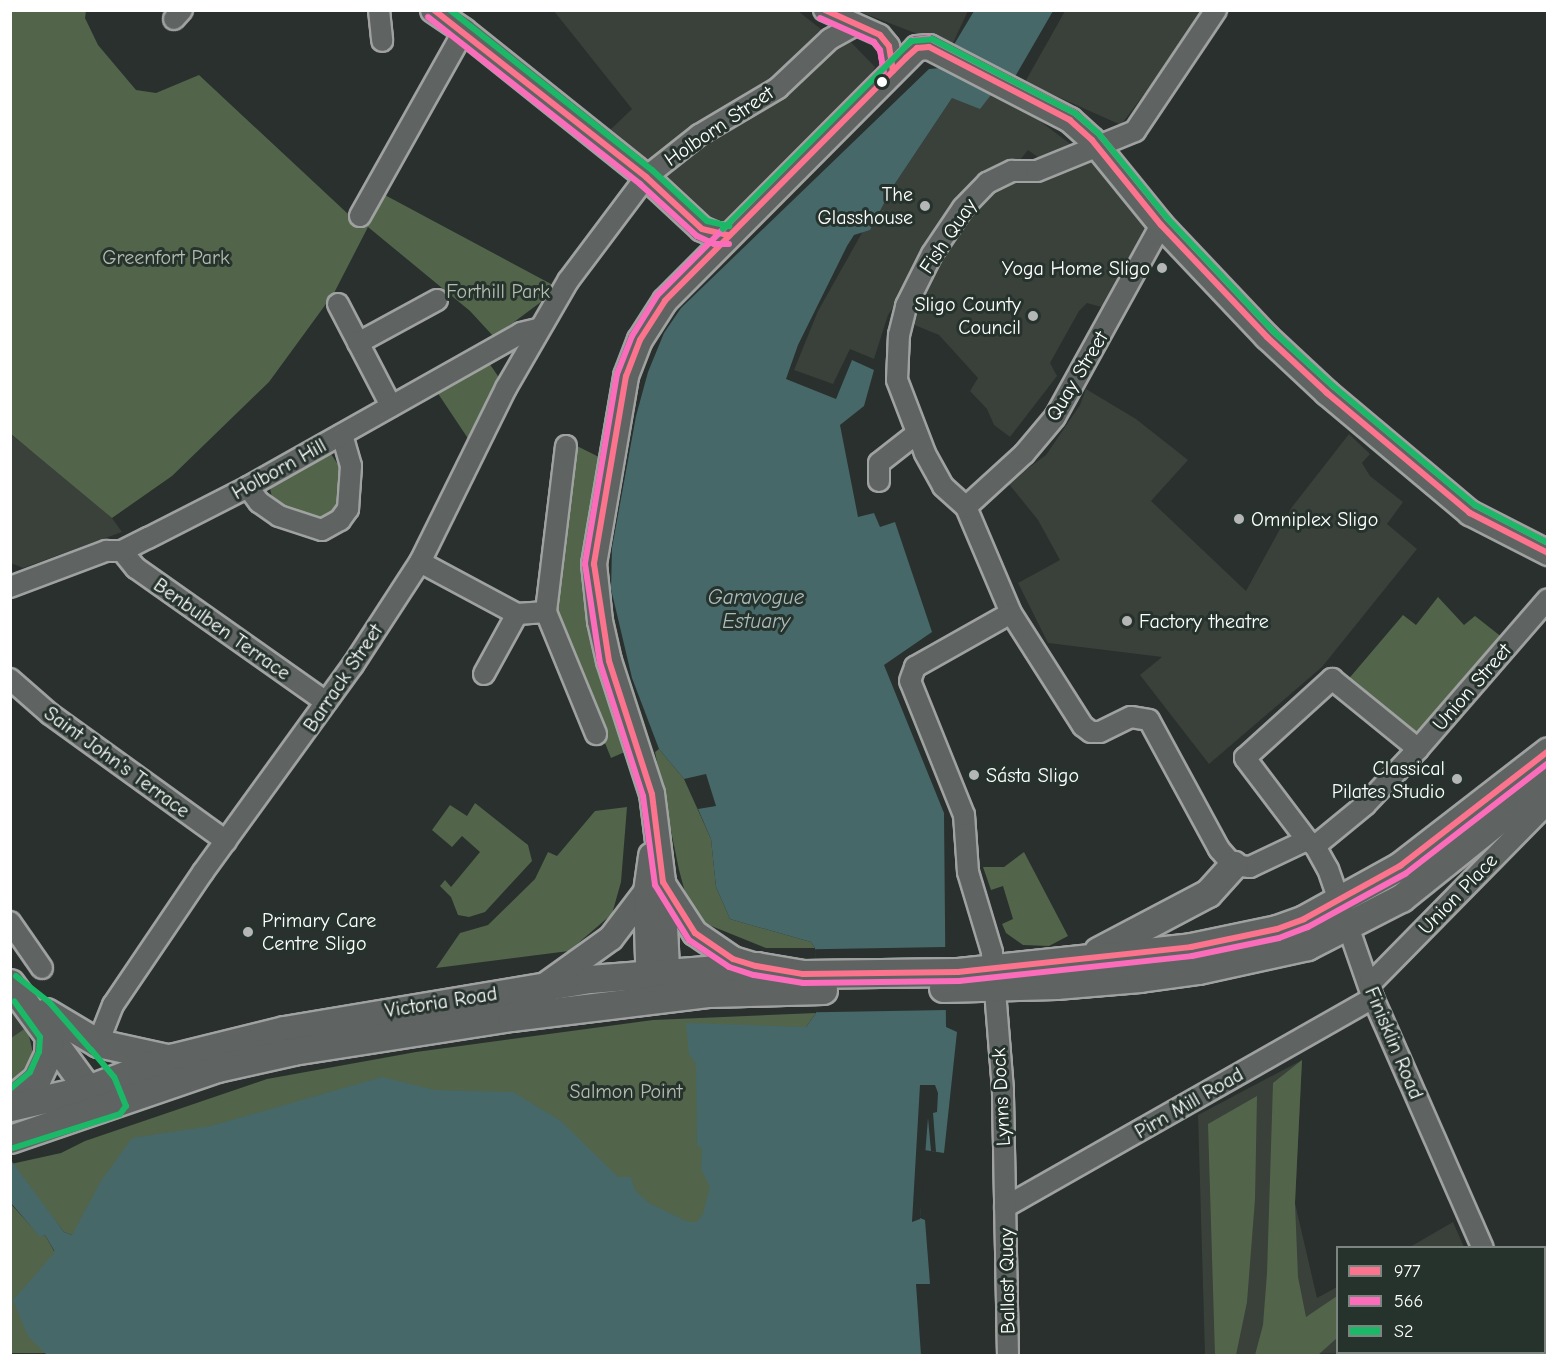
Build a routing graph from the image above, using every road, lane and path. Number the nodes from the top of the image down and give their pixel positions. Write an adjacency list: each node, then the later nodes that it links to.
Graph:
1 (379, 10): 7 (street)
2 (433, 10): 5 (main road)
3 (824, 10): 6 (street)
4 (1216, 10): 9 (street, Fish Quay)
5 (462, 21): 10 (main road); 11 (street)
6 (853, 26): 8 (street); 10 (street, Holborn Street)
7 (382, 40)
8 (900, 64): 9 (main road); 14 (main road)
9 (1096, 146): 12 (main road); 22 (street, Fish Quay)
10 (646, 177): 13 (main road); 18 (street, Holborn Street)
11 (360, 216)
12 (1161, 225): 26 (street, Quay Street); 28 (main road)
13 (702, 229): 14 (main road); 15 (main road)
14 (729, 235): 15 (main road)
15 (696, 266): 46 (main road)
16 (437, 300): 19 (street)
17 (338, 304): 19 (street)
18 (537, 329): 20 (street, Holborn Hill); 29 (street, Barrack Street)
19 (358, 343): 20 (street)
20 (391, 406): 21 (street, Holborn Hill)
21 (342, 434): 25 (street, Holborn Hill); 25 (street)
22 (916, 434): 24 (street); 26 (street, Fish Quay)
23 (566, 446): 32 (street)
24 (879, 481)
25 (248, 487): 27 (street, Holborn Hill)
26 (966, 507): 34 (street)
27 (122, 551): 30 (street, Holborn Hill); 37 (street, Benbulben Terrace)
28 (1548, 553)
29 (420, 562): 33 (street); 37 (street, Barrack Street)
30 (10, 587)
31 (1548, 599): 39 (street, Union Street)
32 (546, 612): 33 (street); 38 (street)
33 (517, 614): 35 (street)
34 (1011, 614): 45 (street); 54 (street, Lynns Dock)
35 (484, 674)
36 (10, 679): 43 (street, Saint John's Terrace)
37 (326, 702): 43 (street, Barrack Street)
38 (596, 734)
39 (1418, 749): 44 (street, Union Street); 44 (street, Finisklin Road)
40 (1548, 751): 47 (highway)
41 (1548, 780): 49 (highway)
42 (1548, 803): 58 (street, Union Place)
43 (226, 841): 60 (street, Barrack Street)
44 (1311, 843): 45 (street, Union Street); 47 (street, Finisklin Road)
45 (1233, 866): 50 (highway)
46 (654, 887): 51 (main road); 53 (main road); 56 (main road)
47 (1341, 900): 49 (street, Finisklin Road); 50 (highway)
48 (10, 922): 52 (street)
49 (1350, 927): 54 (highway); 58 (street, Finisklin Road)
50 (1086, 957): 54 (highway)
51 (756, 966): 53 (highway, Victoria Road); 55 (highway, Victoria Road)
52 (42, 968)
53 (657, 971): 56 (highway, Victoria Road); 59 (main road)
54 (994, 977): 55 (highway); 68 (street, Lynns Dock)
55 (803, 982): 59 (highway, Victoria Road)
56 (544, 986): 63 (highway, Victoria Road)
57 (15, 988): 61 (highway)
58 (1371, 991): 68 (street, Pirn Mill Road); 69 (street, Finisklin Road)
59 (659, 1001): 64 (highway, Victoria Road)
60 (113, 1005): 61 (street, Barrack Street); 62 (street, Barrack Street)
61 (56, 1025): 62 (highway); 64 (highway); 65 (highway)
62 (98, 1043): 63 (highway)
63 (170, 1058): 64 (highway, Victoria Road)
64 (102, 1097): 66 (highway); 67 (highway)
65 (10, 1101)
66 (10, 1107)
67 (10, 1139)
68 (1005, 1207): 70 (street, Ballast Quay)
69 (1482, 1246)
70 (1008, 1356)

